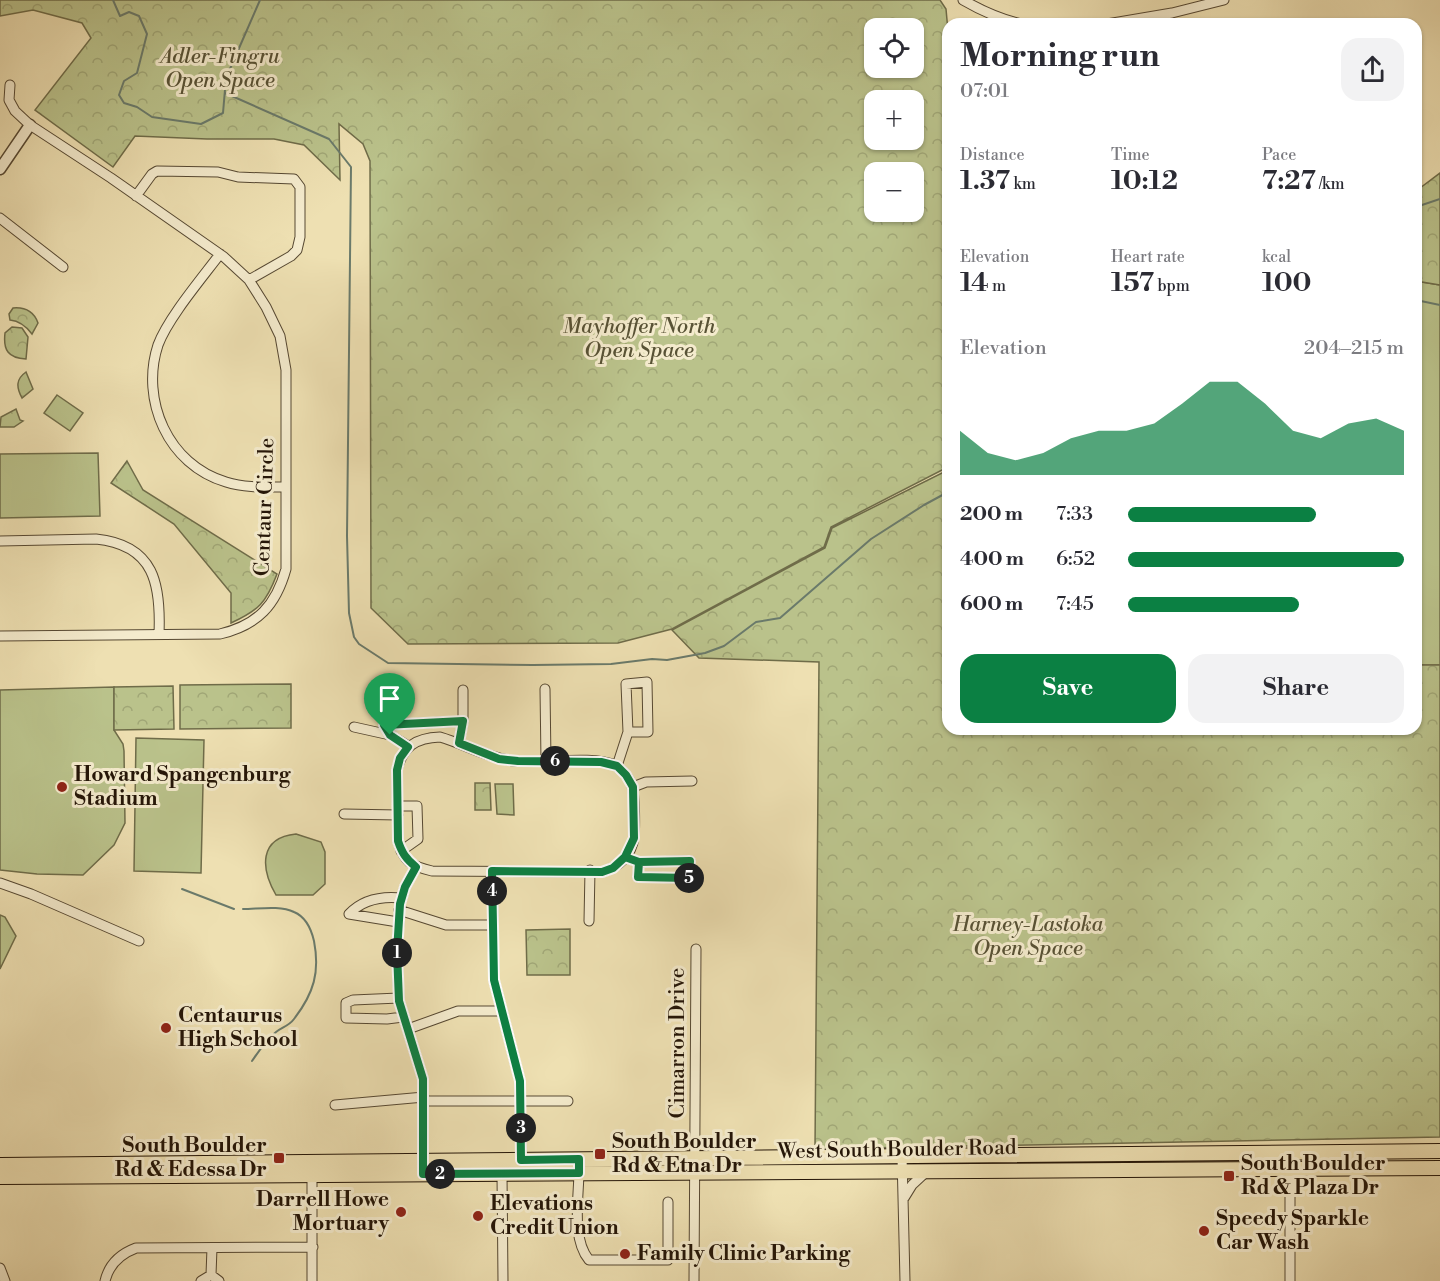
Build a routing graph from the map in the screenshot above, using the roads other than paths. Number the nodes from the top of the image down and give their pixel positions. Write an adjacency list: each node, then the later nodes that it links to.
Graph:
1 (963, 0): 3 (street)
2 (1224, 0): 4 (street)
3 (998, 18)
4 (1142, 18)
5 (10, 85): 6 (street, Centaur Circle)
6 (30, 125): 7 (street); 8 (street, Centaur Circle)
7 (0, 169)
8 (136, 196): 10 (street, Centaur Circle); 12 (street)
9 (0, 218): 11 (street)
10 (220, 254): 12 (street, Centaur Circle); 13 (street)
11 (63, 267)
12 (249, 280): 13 (street, Centaur Circle)
13 (285, 488): 15 (street, Centaur Circle)
14 (0, 541): 15 (street)
15 (159, 634): 16 (street, Centaur Circle)
16 (0, 636)
17 (545, 689): 25 (street)
18 (463, 690): 19 (street)
19 (463, 721): 22 (street); 23 (street)
20 (354, 728): 22 (street)
21 (627, 732): 21 (street); 26 (street)
22 (390, 735): 24 (street)
23 (459, 743): 24 (street); 25 (street)
24 (408, 747): 29 (street)
25 (546, 760): 26 (street)
26 (617, 766): 28 (street)
27 (692, 782): 28 (street)
28 (633, 787): 32 (street)
29 (398, 810): 30 (street); 31 (street); 31 (street)
30 (344, 814)
31 (401, 851): 34 (street)
32 (625, 857): 33 (street); 35 (street)
33 (639, 862): 33 (street)
34 (416, 867): 36 (street); 38 (street)
35 (590, 870): 36 (street); 39 (street)
36 (492, 871): 41 (street)
37 (0, 883): 42 (street)
38 (400, 904): 40 (street); 40 (street); 41 (street)
39 (589, 921)
40 (398, 922): 44 (street)
41 (493, 925): 45 (street)
42 (139, 941)
43 (696, 949): 55 (street, Cimarron Drive)
44 (399, 998): 46 (street); 46 (street)
45 (502, 1011): 47 (street); 50 (street)
46 (402, 1017): 47 (street)
47 (408, 1029): 48 (street)
48 (424, 1099): 50 (street); 51 (street); 59 (street)
49 (568, 1101): 50 (street)
50 (521, 1102): 56 (street)
51 (335, 1106)
52 (1440, 1151): 53 (main road, West South Boulder Road)
53 (1290, 1153): 54 (main road, West South Boulder Road); 60 (street)
54 (903, 1156): 55 (main road, West South Boulder Road); 62 (street)
55 (695, 1159): 58 (main road, West South Boulder Road); 64 (street, Cimarron Drive)
56 (521, 1160): 58 (main road, West South Boulder Road); 59 (main road, West South Boulder Road)
57 (0, 1165): 59 (main road, West South Boulder Road)
58 (579, 1166): 64 (main road, West South Boulder Road); 65 (main road, West South Boulder Road); 69 (street)
59 (423, 1167): 65 (main road, West South Boulder Road); 66 (main road, West South Boulder Road)
60 (1290, 1168): 61 (main road, West South Boulder Road); 63 (main road, West South Boulder Road); 81 (street)
61 (1440, 1168)
62 (903, 1170): 63 (main road, West South Boulder Road); 64 (main road, West South Boulder Road); 68 (street)
63 (929, 1170): 68 (street)
64 (695, 1173): 79 (street, Cimarron Drive)
65 (502, 1174): 78 (street)
66 (312, 1175): 67 (main road, West South Boulder Road); 70 (street)
67 (0, 1177)
68 (903, 1200): 80 (street)
69 (668, 1202)
70 (313, 1247): 71 (street); 77 (street)
71 (212, 1248): 73 (street); 75 (street)
72 (0, 1269): 74 (street)
73 (215, 1278): 76 (street)
74 (5, 1281)
75 (105, 1281)
76 (201, 1281)
77 (312, 1281)
78 (503, 1281)
79 (694, 1281)
80 (905, 1281)
81 (1290, 1281)

